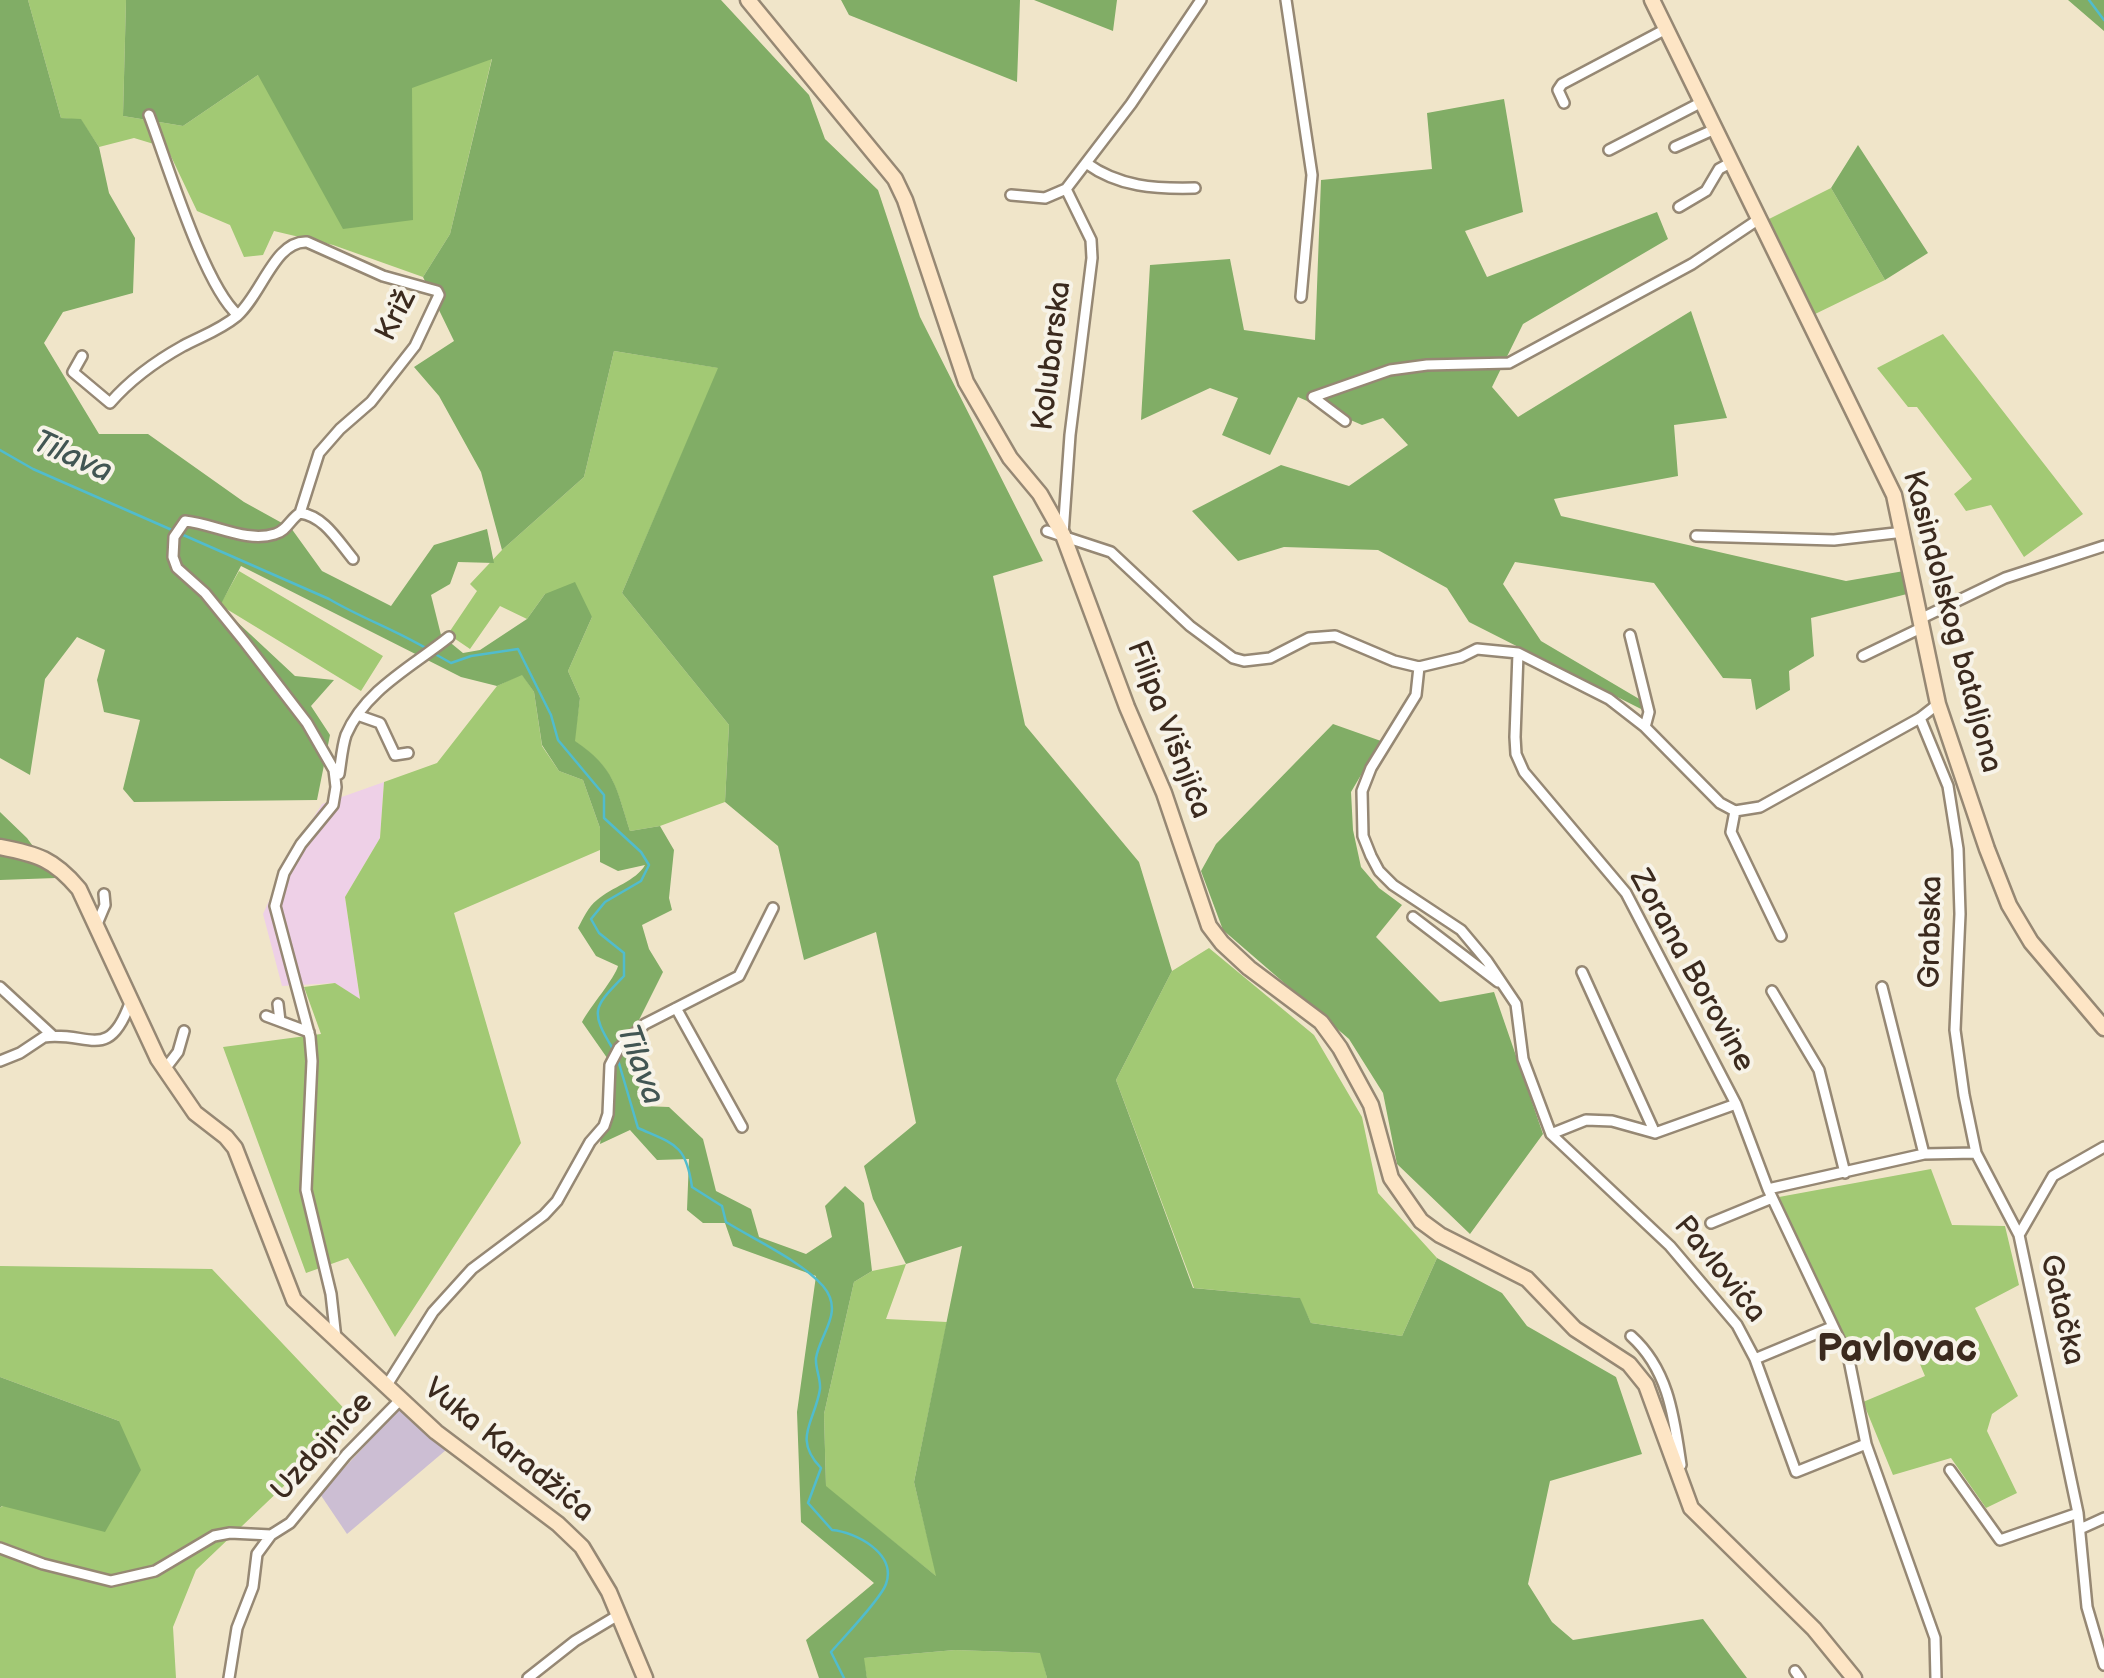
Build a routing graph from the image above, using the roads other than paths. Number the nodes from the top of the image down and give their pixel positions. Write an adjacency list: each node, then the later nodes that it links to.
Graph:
1 (748, 0): 26 (street)
2 (1201, 0): 13 (street)
3 (1286, 0): 19 (street)
4 (1652, 0): 5 (street, Kasindolskog bataljona)
5 (1666, 29): 6 (street, Kasindolskog bataljona); 7 (street)
6 (1702, 102): 9 (street, Kasindolskog bataljona); 11 (street)
7 (1564, 103)
8 (150, 115): 20 (street)
9 (1716, 129): 10 (street); 12 (street, Kasindolskog bataljona)
10 (1676, 147)
11 (1609, 150)
12 (1732, 162): 17 (street); 18 (street, Kasindolskog bataljona)
13 (1086, 163): 14 (street); 15 (street)
14 (1194, 188)
15 (1066, 189): 16 (street); 26 (street, Kolubarska)
16 (1011, 195)
17 (1680, 208)
18 (1760, 218): 22 (street); 25 (street, Kasindolskog bataljona)
19 (1301, 296)
20 (238, 315): 21 (street, Križ); 23 (street, Križ)
21 (82, 356)
22 (1345, 421)
23 (300, 513): 29 (street); 41 (street)
24 (1047, 531): 26 (street, Filipa Višnjića)
25 (1904, 532): 27 (street); 30 (street, Kasindolskog bataljona)
26 (1063, 535): 35 (street, Filipa Višnjića); 84 (street, Filipa Višnjića)
27 (1696, 536)
28 (2104, 546): 30 (street)
29 (353, 558)
30 (1922, 622): 34 (street); 36 (street, Kasindolskog bataljona)
31 (1630, 635): 39 (street)
32 (450, 637): 37 (street)
33 (1518, 653): 35 (street); 39 (street); 65 (street, Zorana Borovine)
34 (1864, 656)
35 (1419, 666): 50 (street, Pavlovića)
36 (1938, 704): 38 (street); 59 (street, Kasindolskog bataljona)
37 (360, 716): 40 (street); 41 (street)
38 (1920, 718): 42 (street); 70 (street, Grabska)
39 (1645, 728): 42 (street)
40 (408, 752)
41 (336, 787): 61 (street)
42 (1735, 811): 48 (street)
43 (0, 846): 47 (street, Vuka Karadžića)
44 (104, 894): 47 (street)
45 (773, 908): 56 (street, Vuka Karadžića)
46 (1413, 916): 50 (street)
47 (97, 924): 54 (street, Vuka Karadžića)
48 (1781, 936)
49 (1582, 972): 67 (street)
50 (1504, 986): 68 (street, Pavlovića)
51 (1882, 987): 71 (street, Grabska)
52 (0, 988): 62 (street)
53 (1772, 991): 72 (street)
54 (130, 1003): 62 (street); 64 (street, Vuka Karadžića)
55 (278, 1004): 58 (street)
56 (676, 1008): 66 (street); 80 (street, Vuka Karadžića)
57 (266, 1016): 58 (street)
58 (280, 1022): 61 (street)
59 (2104, 1028)
60 (184, 1030): 64 (street)
61 (309, 1032): 78 (street)
62 (53, 1036): 63 (street)
63 (0, 1061)
64 (165, 1069): 78 (street, Vuka Karadžića)
65 (1736, 1104): 67 (street, Zorana Borovine); 73 (street, Zorana Borovine)
66 (742, 1127)
67 (1655, 1133): 68 (street)
68 (1552, 1134): 79 (street, Pavlovića)
69 (2104, 1147): 75 (street)
70 (1976, 1152): 71 (street); 75 (street, Grabska)
71 (1924, 1154): 72 (street)
72 (1845, 1174): 73 (street)
73 (1770, 1194): 74 (street); 76 (street, Zorana Borovine)
74 (1712, 1223)
75 (2018, 1236): 85 (street, Gatačka)
76 (1832, 1327): 79 (street); 82 (street, Zorana Borovine)
77 (1631, 1336): 84 (street)
78 (336, 1342): 80 (street, Vuka Karadžića)
79 (1756, 1359): 82 (street, Pavlovića)
80 (387, 1385): 81 (street, Vuka Karadžića)
81 (401, 1399): 88 (street, Uzdojnice); 90 (street, Vuka Karadžića)
82 (1866, 1444): 96 (street, Zorana Borovine)
83 (1950, 1470): 85 (street)
84 (1684, 1488): 95 (street)
85 (2078, 1513): 87 (street, Gatačka)
86 (2104, 1518): 87 (street)
87 (2080, 1529): 91 (street, Gatačka)
88 (271, 1535): 89 (street, Uzdojnice); 92 (street)
89 (0, 1548)
90 (620, 1614): 93 (street); 94 (street, Vuka Karadžića)
91 (2104, 1665)
92 (229, 1678)
93 (528, 1678)
94 (645, 1678)
95 (1854, 1678)
96 (1936, 1678)

